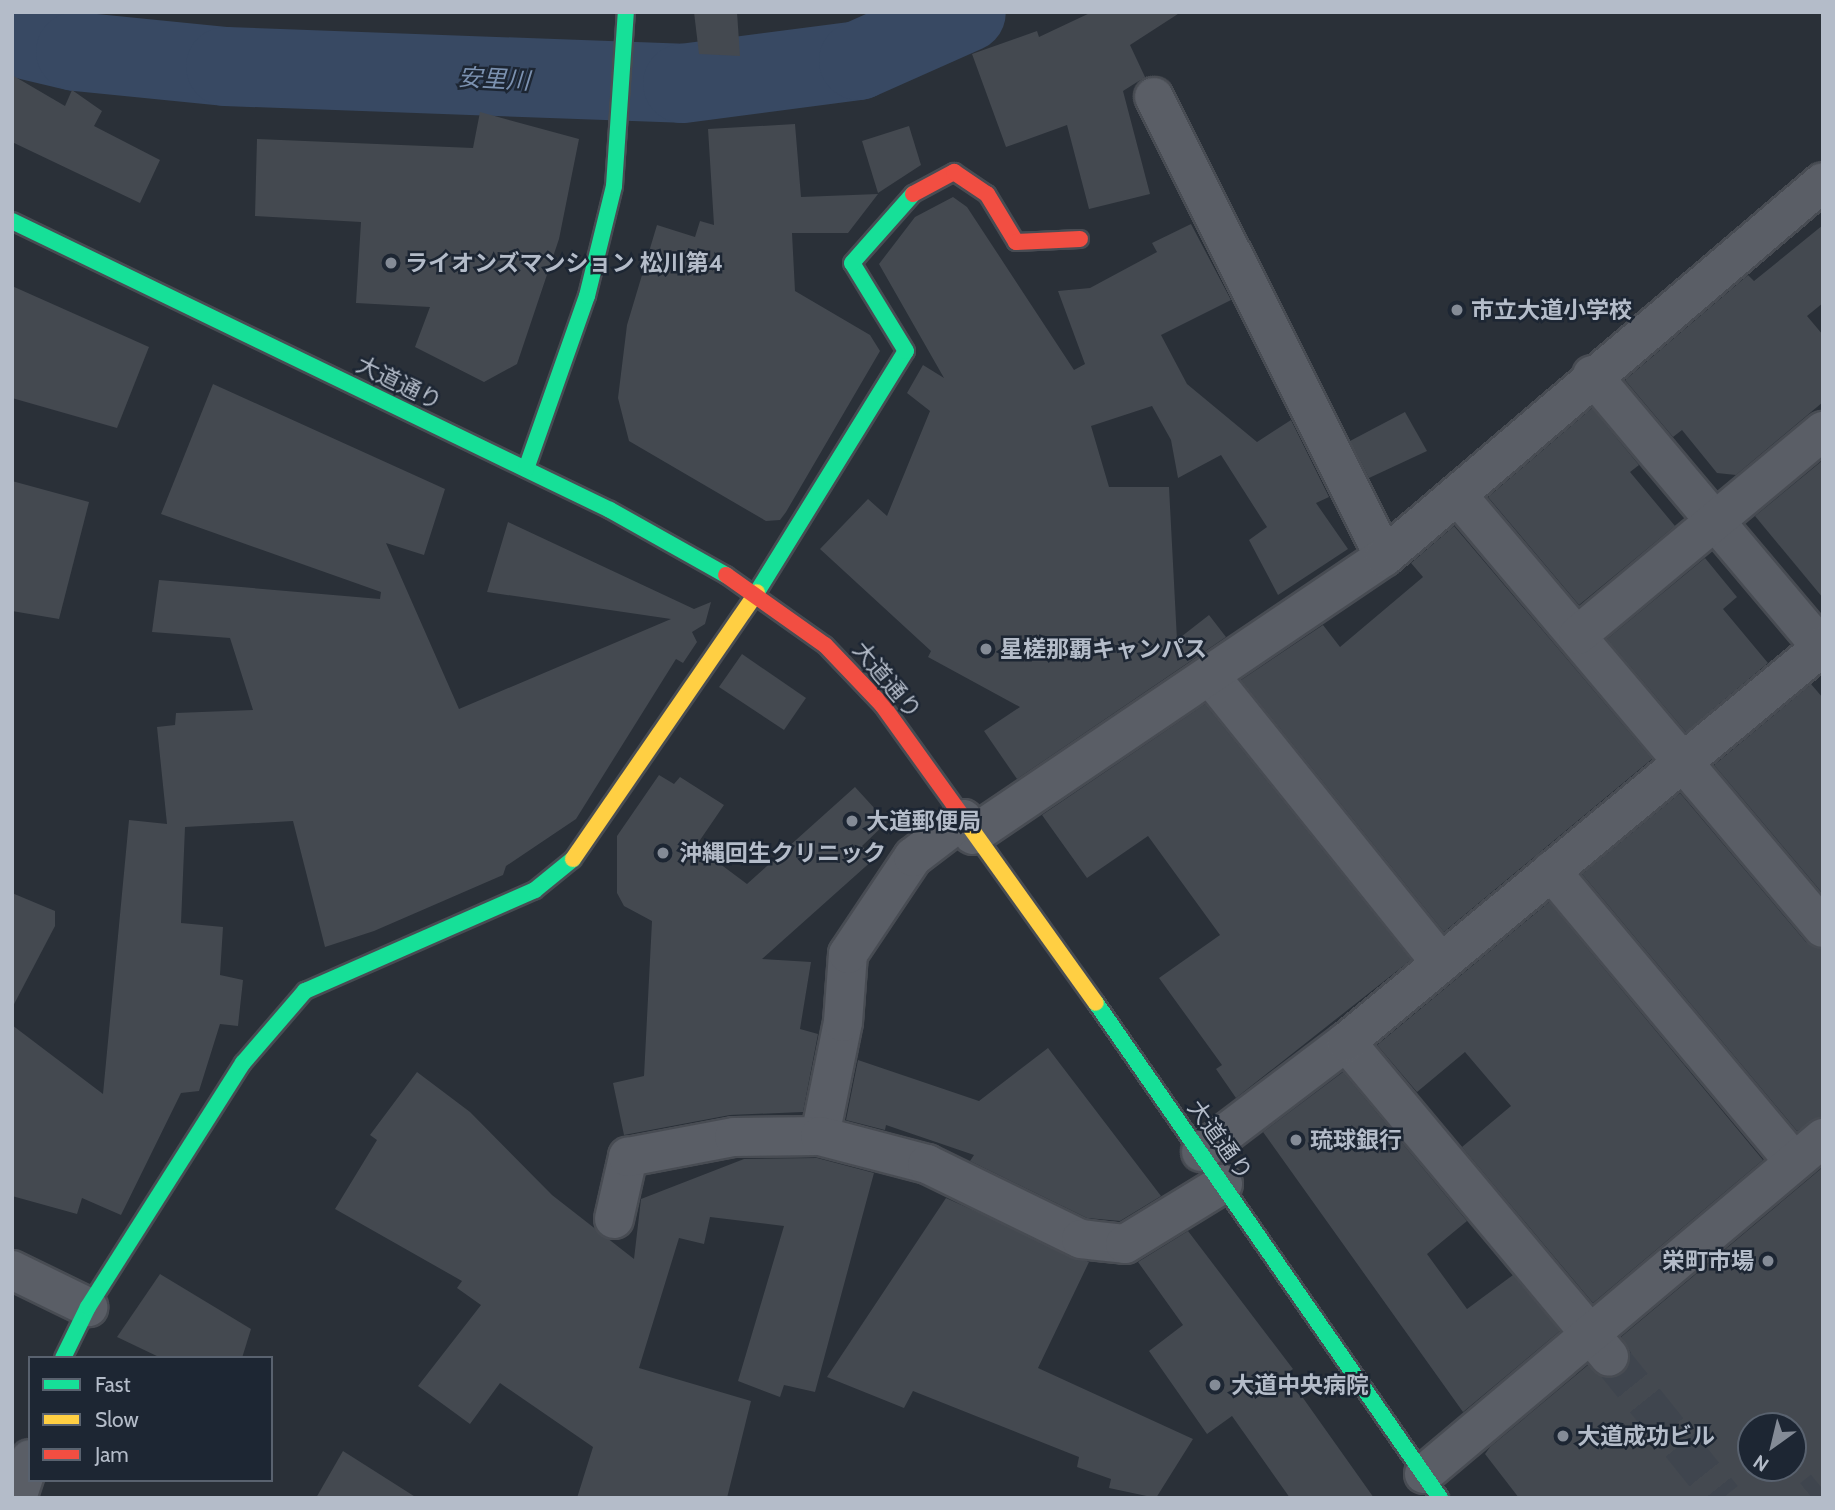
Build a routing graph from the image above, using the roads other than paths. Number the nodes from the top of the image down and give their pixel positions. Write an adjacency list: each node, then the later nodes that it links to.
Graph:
1 (626, 12): 8 (street)
2 (1154, 97): 11 (street)
3 (1819, 193): 6 (street)
4 (12, 221): 8 (street, 大道通り)
5 (1080, 239): 12 (street)
6 (1592, 376): 9 (street); 10 (street)
7 (1823, 431): 10 (street)
8 (526, 469): 12 (street, 大道通り)
9 (1459, 497): 11 (street); 13 (street)
10 (1714, 522): 13 (street); 14 (street)
11 (1384, 558): 15 (street)
12 (757, 592): 17 (street, 大道通り); 29 (street)
13 (1578, 635): 16 (street)
14 (1822, 647): 16 (street)
15 (1211, 677): 17 (street); 20 (street)
16 (1683, 762): 18 (street); 19 (street)
17 (968, 827): 22 (street); 24 (street, 大道通り)
18 (1550, 872): 20 (street); 25 (street)
19 (1823, 928)
20 (1441, 963): 21 (street)
21 (1346, 1042): 24 (street); 30 (street)
22 (820, 1136): 26 (street); 27 (street)
23 (1823, 1138): 25 (street)
24 (1201, 1152): 26 (street, 大道通り)
25 (1794, 1162): 30 (street)
26 (1223, 1184): 33 (street, 大道通り)
27 (614, 1219)
28 (12, 1270): 29 (street)
29 (88, 1307): 31 (street)
30 (1600, 1346): 33 (street)
31 (64, 1356)
32 (28, 1465): 34 (street)
33 (1432, 1486)
34 (17, 1498)

